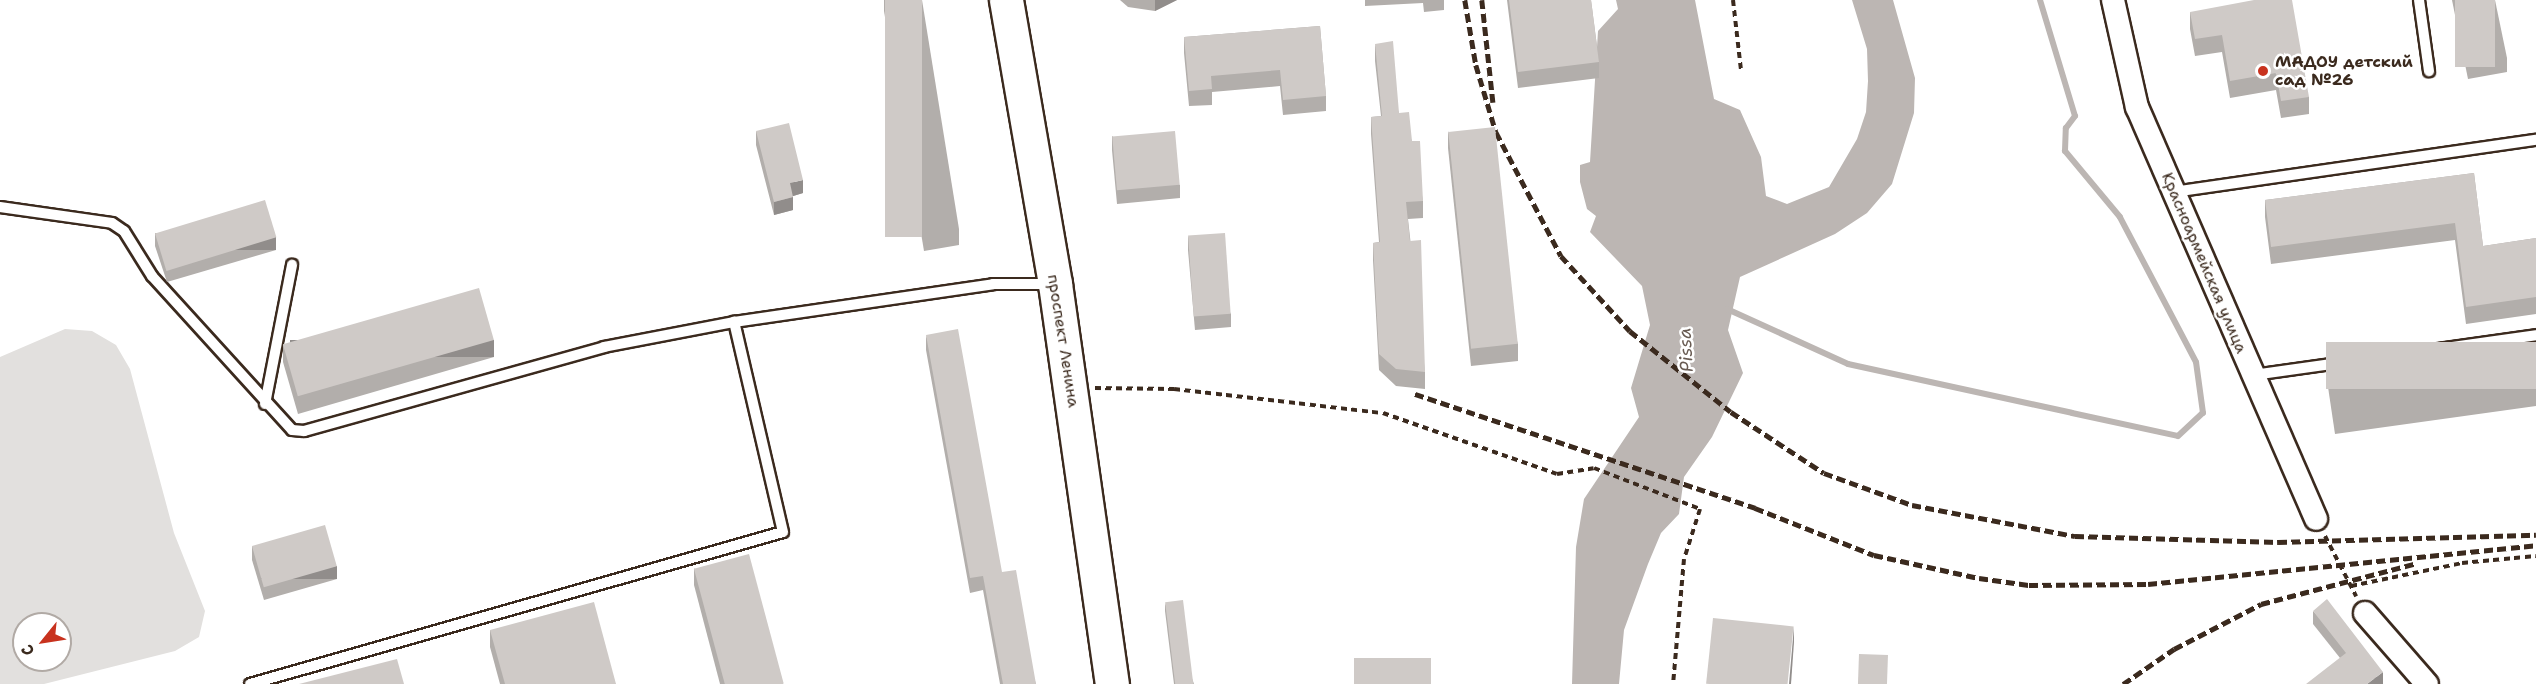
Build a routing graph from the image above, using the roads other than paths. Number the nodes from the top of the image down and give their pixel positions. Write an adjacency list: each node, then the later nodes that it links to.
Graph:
1 (1006, 0): 9 (main road, проспект Ленина)
2 (2113, 0): 6 (street, Красноармейская улица)
3 (2419, 0): 4 (lane)
4 (2429, 71)
5 (2536, 140): 6 (lane)
6 (2173, 192): 12 (street, Красноармейская улица)
7 (0, 207): 13 (lane)
8 (292, 265): 13 (lane)
9 (1055, 284): 10 (lane); 17 (main road, проспект Ленина)
10 (734, 322): 13 (lane); 16 (lane)
11 (2536, 334): 12 (lane)
12 (2253, 375): 14 (street, Красноармейская улица)
13 (264, 404)
14 (2316, 519)
15 (2365, 613): 18 (street)
16 (250, 684)
17 (1112, 684)
18 (2427, 684)

